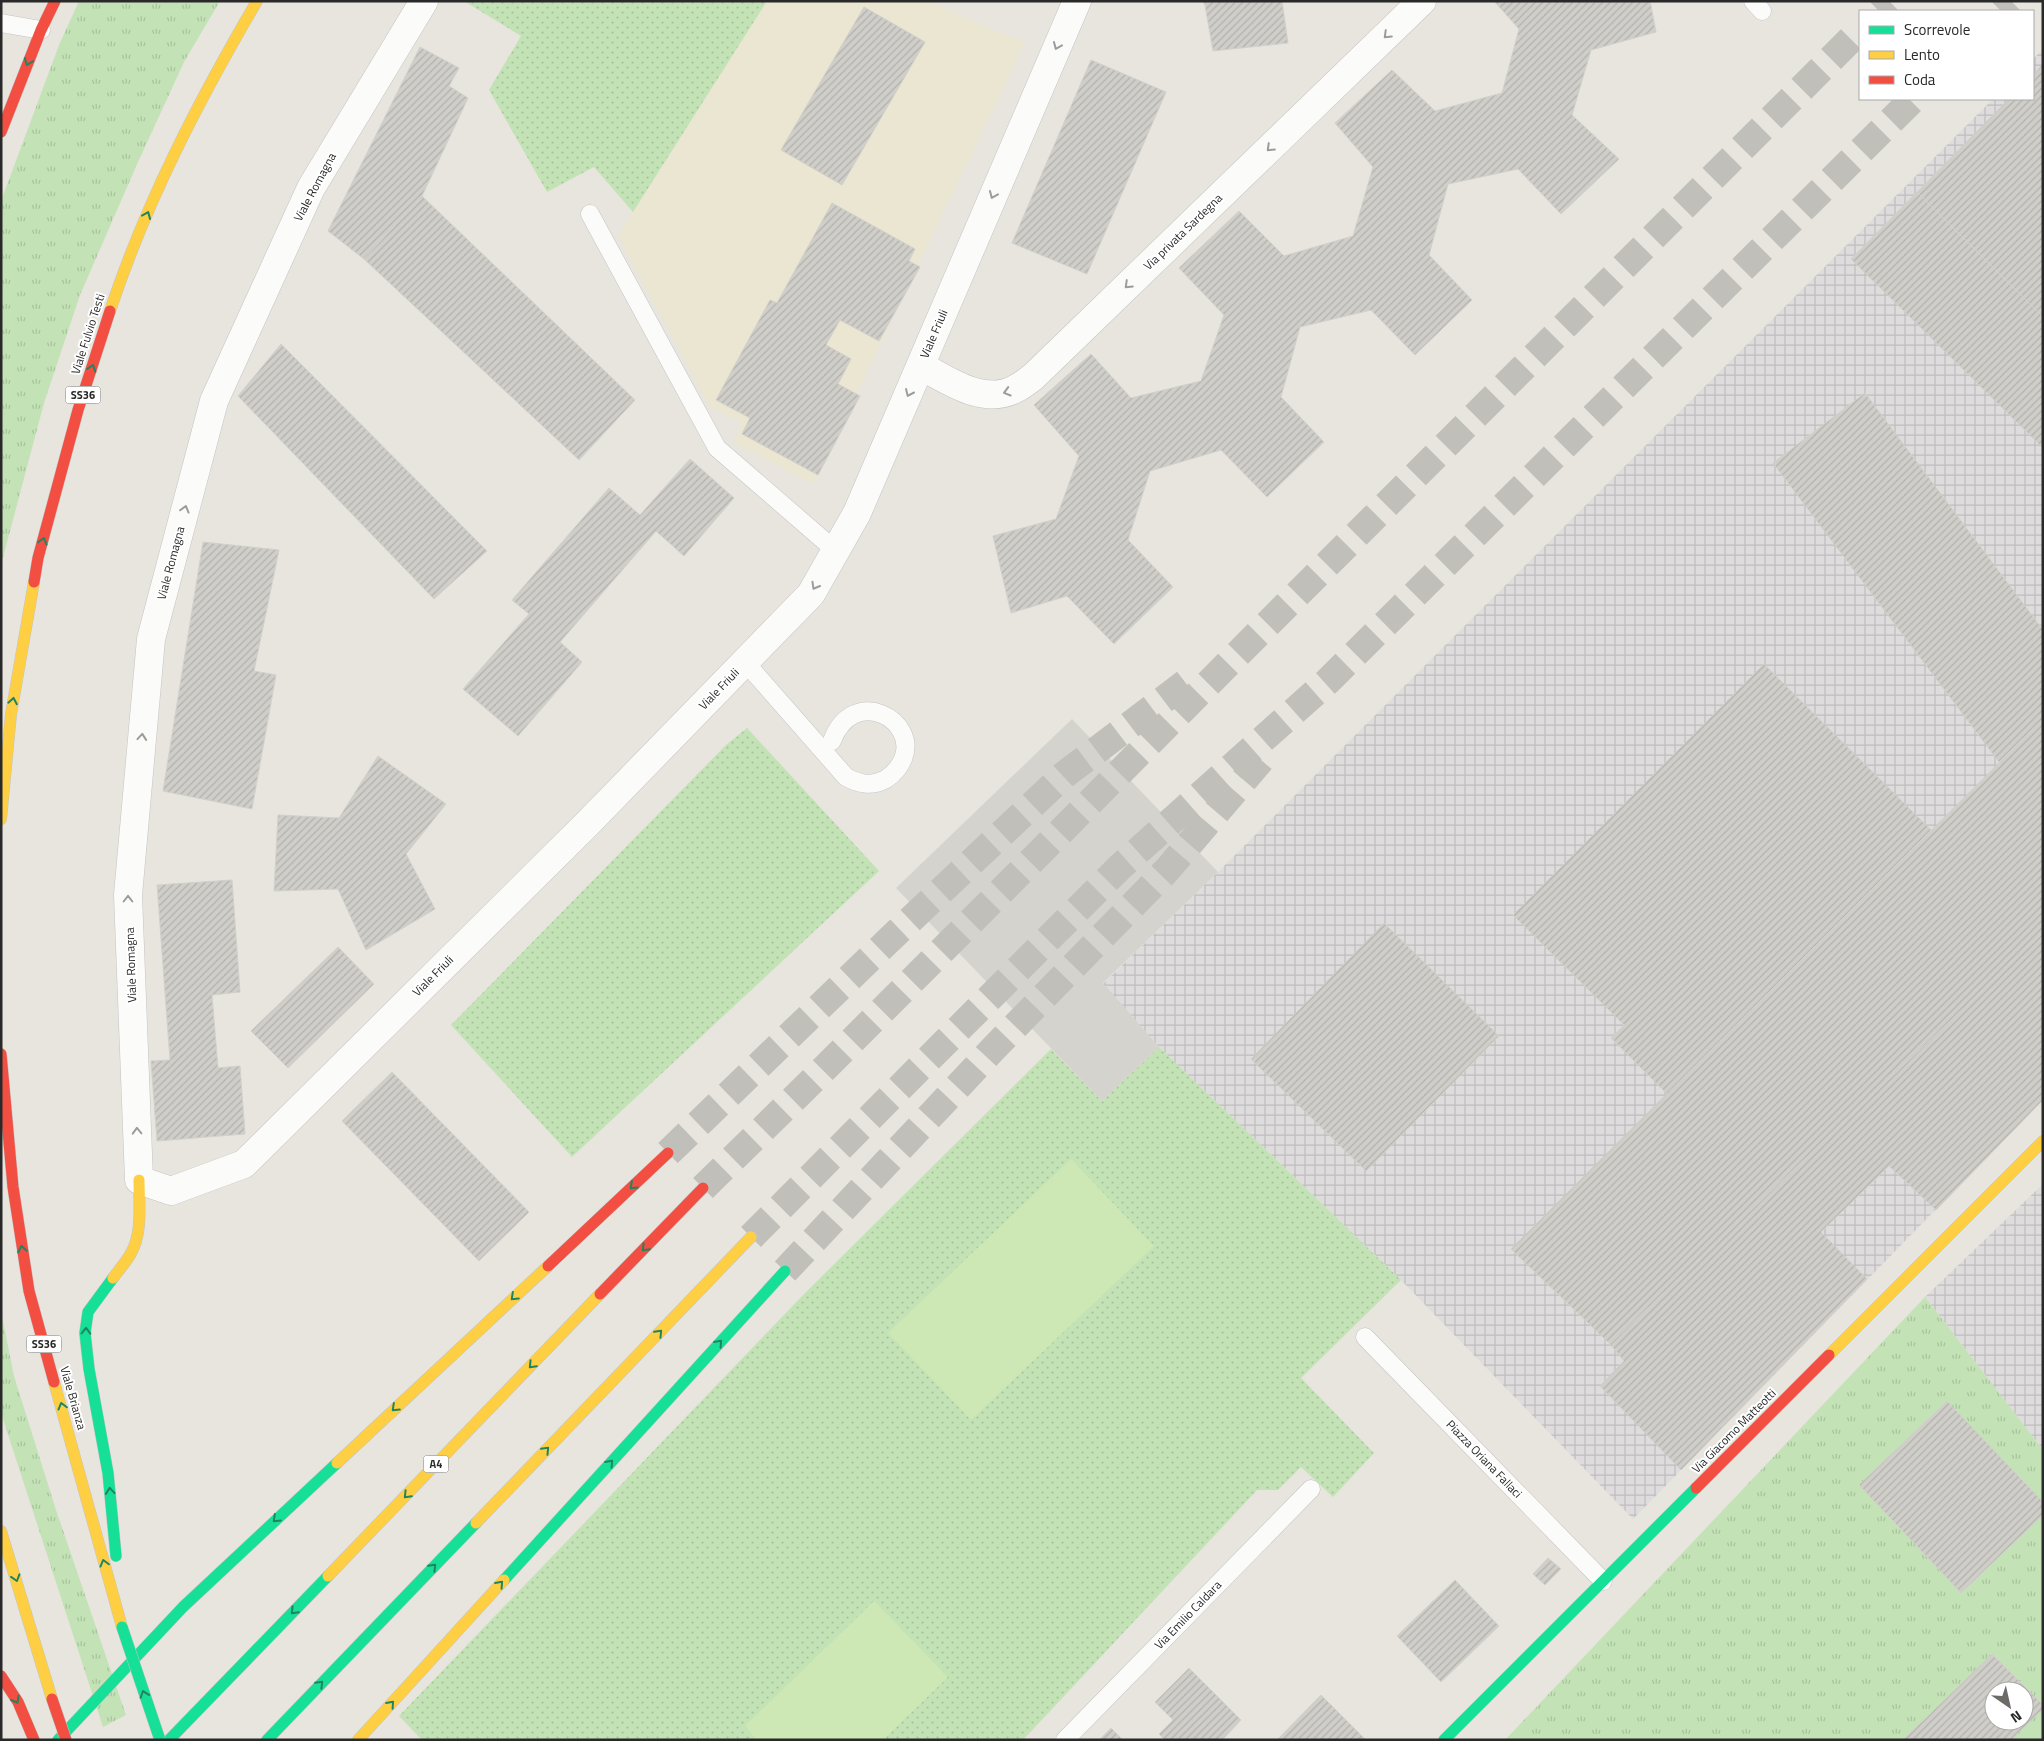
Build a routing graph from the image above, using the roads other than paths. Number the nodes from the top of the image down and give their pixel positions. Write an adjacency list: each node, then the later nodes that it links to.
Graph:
1 (55, 1): 7 (main road)
2 (257, 1): 14 (main road, Viale Fulvio Testi / SS36, one-way to 2)
3 (424, 1): 18 (street, Viale Romagna, one-way to 3)
4 (1077, 1): 10 (street, Viale Friuli, one-way to 10)
5 (1422, 1): 10 (street, Via privata Sardegna, one-way to 10)
6 (1, 23): 7 (lane)
7 (41, 30): 8 (main road, one-way to 8)
8 (1, 132)
9 (590, 214): 11 (lane)
10 (920, 366): 11 (street, Viale Friuli, one-way to 11)
11 (836, 551): 12 (street, Viale Friuli, one-way to 12)
12 (745, 662): 13 (lane); 18 (street, Viale Friuli)
13 (832, 741)
14 (1, 819)
15 (1, 1054): 26 (main road, Viale Brianza / SS36, one-way to 15)
16 (2043, 1141): 25 (main road, Via Giacomo Matteotti)
17 (668, 1153): 29 (main road, one-way to 29)
18 (140, 1180): 26 (main road, one-way to 18)
19 (703, 1188): 32 (main road, A4, one-way to 32)
20 (751, 1237): 33 (main road, one-way to 20)
21 (785, 1271): 34 (main road, one-way to 21)
22 (1365, 1337): 25 (lane, Piazza Oriana Fallaci)
23 (1311, 1489): 35 (lane, Via Emilio Caldara)
24 (1, 1531): 30 (main road, one-way to 30, bridge)
25 (1603, 1581): 36 (main road, Via Giacomo Matteotti)
26 (122, 1627): 31 (main road, Viale Brianza / SS36, one-way to 26, bridge)
27 (1, 1676): 28 (main road, one-way to 28)
28 (34, 1740)
29 (58, 1740)
30 (66, 1740)
31 (160, 1740)
32 (169, 1740)
33 (267, 1740)
34 (358, 1740)
35 (1065, 1740)
36 (1444, 1740)

